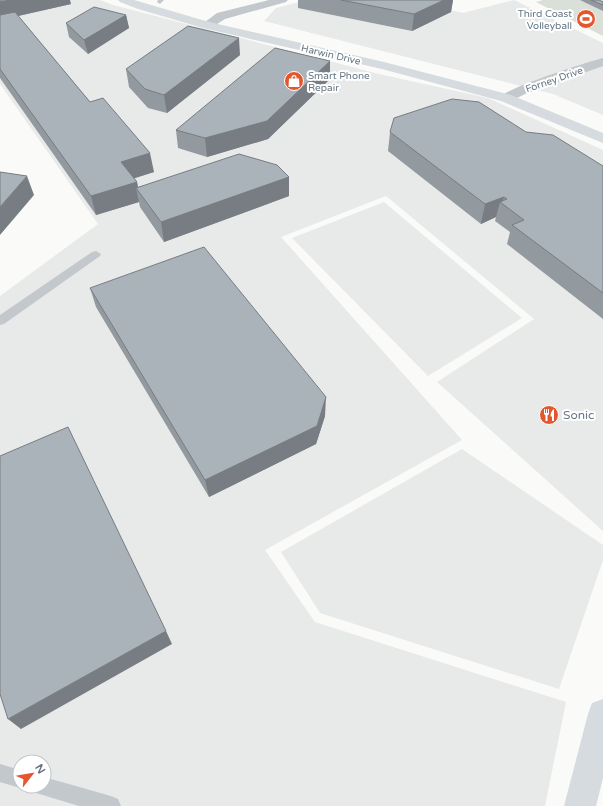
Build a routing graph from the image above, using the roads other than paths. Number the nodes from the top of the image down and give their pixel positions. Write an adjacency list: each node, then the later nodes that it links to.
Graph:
1 (124, 0): 5 (main road, Harwin Drive)
2 (282, 0): 4 (street)
3 (158, 1): 4 (main road, Harwin Drive)
4 (221, 16): 5 (street); 6 (main road, Harwin Drive)
5 (207, 25): 6 (main road, Harwin Drive)
6 (389, 62): 8 (main road, Harwin Drive); 9 (main road, Harwin Drive)
7 (603, 62): 8 (street, Forney Drive)
8 (520, 91): 9 (street, Forney Drive); 10 (main road, Harwin Drive)
9 (506, 98): 11 (main road, Harwin Drive)
10 (554, 104)
11 (603, 138)
12 (96, 254): 13 (lane)
13 (0, 321)
14 (603, 714): 19 (main road)
15 (0, 773): 16 (lane)
16 (12, 777)
17 (52, 789): 18 (lane)
18 (112, 806)
19 (580, 806)

